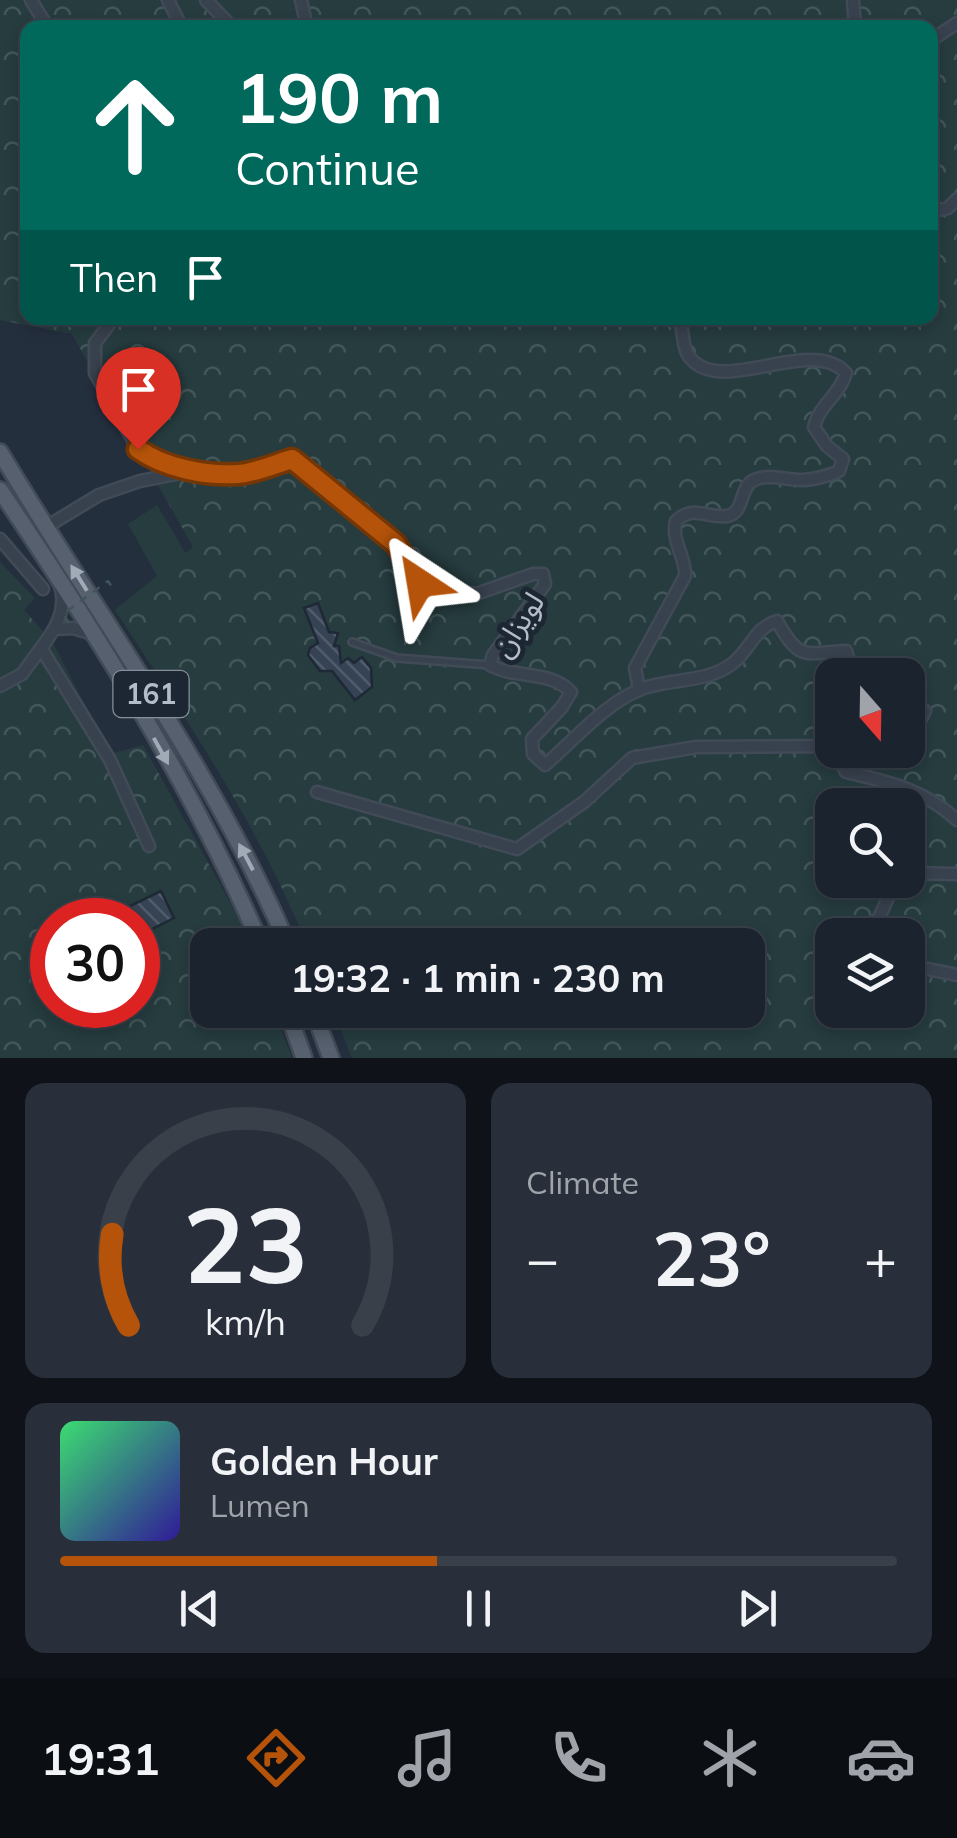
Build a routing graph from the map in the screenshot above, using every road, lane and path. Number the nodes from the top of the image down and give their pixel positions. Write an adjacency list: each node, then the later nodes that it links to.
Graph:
1 (206, 0): 2 (street)
2 (226, 20)
3 (108, 325): 6 (street)
4 (681, 325): 21 (street)
5 (0, 452): 8 (main road, 161)
6 (196, 471): 8 (street, لویزان); 19 (street, لویزان)
7 (0, 490): 10 (main road, 161)
8 (46, 526): 30 (main road, 161, one-way to 8)
9 (0, 539): 11 (street)
10 (57, 574): 14 (street); 15 (main road, 161)
11 (43, 589)
12 (115, 592): 13 (path, bridge)
13 (70, 624)
14 (55, 629): 15 (street); 17 (street)
15 (95, 635): 29 (main road, 161, one-way to 29)
16 (352, 642): 19 (lane)
17 (41, 648): 20 (street); 26 (street)
18 (848, 658): 21 (street, لویزان)
19 (490, 665): 21 (street, لویزان)
20 (0, 686)
21 (640, 690)
22 (815, 746): 24 (street)
23 (844, 768): 25 (street)
24 (316, 792)
25 (957, 820)
26 (149, 846)
27 (925, 873): 28 (street)
28 (957, 874)
29 (253, 928)
30 (279, 928)
31 (925, 969): 32 (street)
32 (957, 974)
33 (294, 1028): 35 (main road)
34 (320, 1028): 36 (main road)
35 (304, 1058)
36 (331, 1058)

